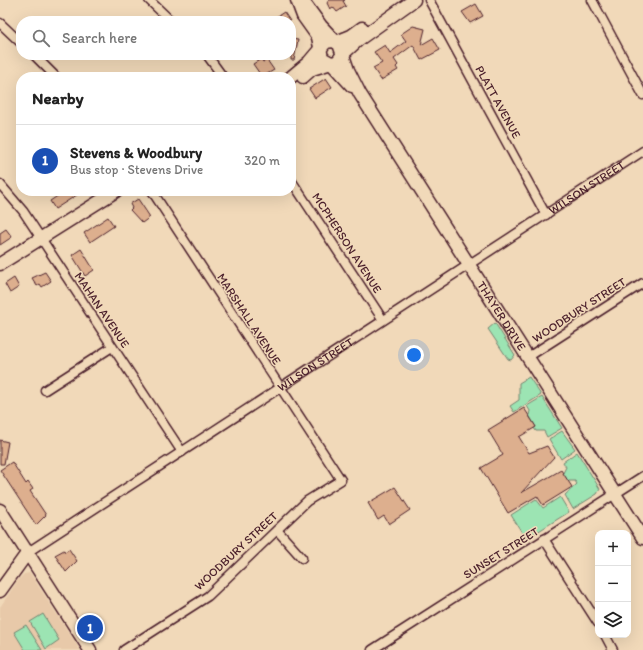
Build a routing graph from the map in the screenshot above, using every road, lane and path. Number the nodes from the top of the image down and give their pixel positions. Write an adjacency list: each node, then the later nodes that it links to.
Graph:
1 (149, 0): 8 (street)
2 (297, 0): 12 (street)
3 (302, 0): 11 (street)
4 (414, 0): 7 (street)
5 (430, 0): 28 (street, PLATT AVENUE)
6 (592, 0): 22 (street)
7 (396, 12): 11 (street); 13 (street)
8 (166, 16)
9 (0, 23): 10 (street)
10 (16, 38)
11 (336, 42): 12 (street); 13 (street)
12 (321, 50): 16 (street); 19 (street)
13 (343, 54): 16 (street); 21 (street, THAYER DRIVE)
14 (39, 60): 17 (street)
15 (211, 60): 18 (street)
16 (331, 63): 20 (street); 21 (street, THAYER DRIVE)
17 (51, 72)
18 (219, 72)
19 (296, 72)
20 (296, 82)
21 (360, 94): 31 (street, THAYER DRIVE)
22 (643, 95)
23 (643, 151): 28 (street, WILSON STREET)
24 (0, 184): 29 (street, MAHAN AVENUE)
25 (296, 188): 33 (street, MCPHERSON AVENUE)
26 (108, 196): 29 (street)
27 (155, 196): 36 (street, MARSHALL AVENUE)
28 (546, 215): 31 (street, WILSON STREET)
29 (41, 240): 30 (street); 34 (street, MAHAN AVENUE)
30 (0, 264)
31 (468, 266): 33 (street, WILSON STREET); 35 (street, THAYER DRIVE)
32 (643, 283): 35 (street, WOODBURY STREET)
33 (383, 320): 36 (street, WILSON STREET)
34 (112, 347): 37 (street); 38 (street, MAHAN AVENUE)
35 (528, 357): 41 (street, THAYER DRIVE)
36 (280, 389): 38 (street, WILSON STREET); 40 (street, MARSHALL AVENUE)
37 (45, 390)
38 (182, 452): 46 (street, WILSON STREET)
39 (643, 476): 41 (street, SUNSET STREET)
40 (341, 480): 43 (street, WOODBURY STREET)
41 (615, 494): 44 (street, THAYER DRIVE); 45 (street, SUNSET STREET)
42 (0, 510): 46 (street)
43 (277, 530): 47 (street); 53 (street, WOODBURY STREET)
44 (643, 538)
45 (544, 539): 49 (street); 51 (street, SUNSET STREET)
46 (28, 552): 48 (street, WILSON STREET); 52 (street)
47 (302, 558)
48 (0, 592)
49 (595, 618)
50 (607, 638): 54 (street)
51 (374, 649)
52 (90, 650)
53 (124, 650)
54 (613, 650)

